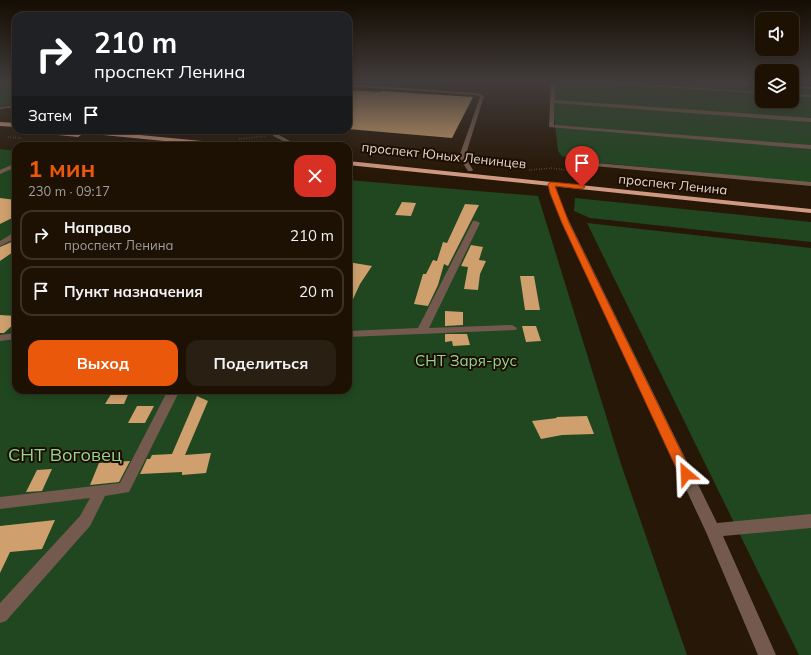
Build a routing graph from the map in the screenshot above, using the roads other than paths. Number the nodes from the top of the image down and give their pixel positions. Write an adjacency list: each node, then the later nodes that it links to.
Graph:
1 (477, 112): 20 (street)
2 (552, 112): 15 (street)
3 (696, 112): 4 (street)
4 (811, 120)
5 (0, 124): 6 (main road)
6 (12, 125)
7 (0, 128): 8 (main road)
8 (12, 129)
9 (68, 134): 12 (main road)
10 (112, 134): 13 (main road)
11 (277, 134): 14 (street)
12 (148, 142)
13 (194, 142)
14 (286, 142)
15 (811, 147)
16 (352, 158): 20 (main road, проспект Юных Ленинцев)
17 (352, 163): 23 (main road, проспект Юных Ленинцев)
18 (574, 163): 25 (street)
19 (12, 167): 21 (street)
20 (470, 170): 22 (main road, проспект Юных Ленинцев)
21 (0, 172)
22 (538, 177): 26 (main road, проспект Ленина)
23 (532, 182): 24 (main road, проспект Ленина)
24 (551, 184): 27 (main road, проспект Ленина); 40 (street)
25 (811, 184)
26 (811, 205)
27 (811, 211)
28 (476, 223): 32 (street)
29 (12, 237): 30 (street)
30 (0, 244)
31 (512, 328): 32 (street)
32 (422, 331): 33 (street)
33 (352, 334)
34 (12, 336): 35 (street)
35 (0, 338)
36 (172, 394): 38 (street)
37 (99, 494): 41 (street)
38 (0, 503)
39 (811, 521): 40 (street)
40 (712, 530): 42 (street)
41 (0, 615)
42 (767, 655)

